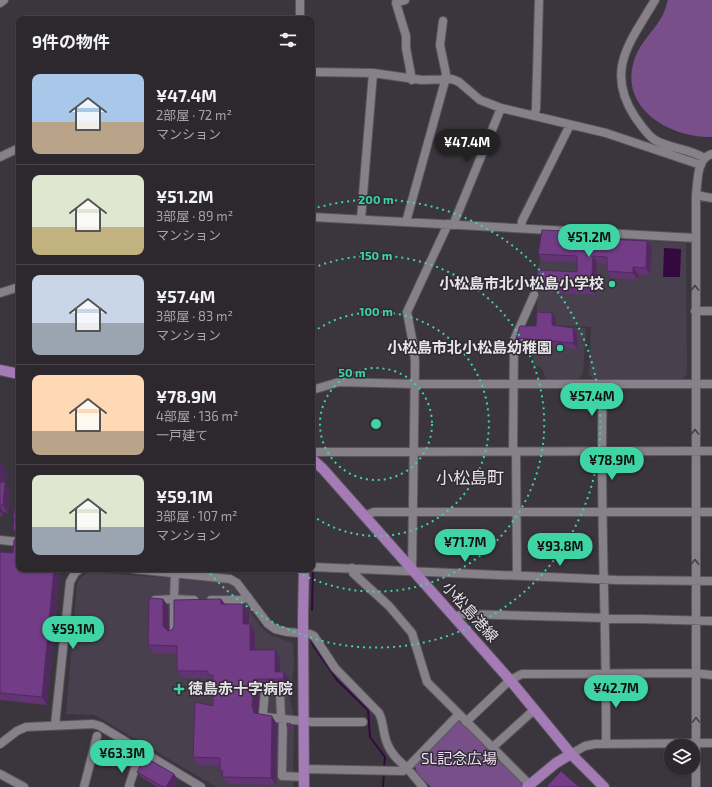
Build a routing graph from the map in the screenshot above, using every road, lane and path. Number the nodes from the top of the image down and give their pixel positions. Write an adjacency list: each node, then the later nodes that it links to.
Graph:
1 (4, 0): 6 (street)
2 (300, 0): 7 (street)
3 (405, 0): 12 (street)
4 (539, 0): 14 (street)
5 (655, 0): 19 (street)
6 (0, 3)
7 (300, 16)
8 (443, 21): 11 (street)
9 (315, 72): 10 (street)
10 (373, 73): 12 (street); 23 (street)
11 (446, 79): 12 (street); 13 (street); 24 (street)
12 (412, 80)
13 (501, 108): 14 (street); 25 (street)
14 (534, 115): 15 (street)
15 (570, 125): 19 (street); 26 (street)
16 (16, 149): 18 (street)
17 (712, 154): 19 (street)
18 (0, 157)
19 (702, 161): 20 (street)
20 (696, 195): 21 (street); 27 (street)
21 (712, 198)
22 (315, 217): 23 (street)
23 (361, 219): 24 (street)
24 (406, 222): 25 (street)
25 (450, 224): 26 (street); 35 (street)
26 (521, 228): 27 (street)
27 (696, 238): 31 (street, one-way to 27)
28 (16, 288): 29 (street)
29 (0, 293)
30 (534, 295): 36 (street)
31 (695, 311): 32 (street); 38 (street)
32 (712, 311)
33 (0, 370): 34 (main road)
34 (16, 373)
35 (414, 384): 36 (street); 40 (street); 41 (street)
36 (513, 384): 37 (street); 42 (street)
37 (603, 384): 38 (street); 43 (street)
38 (695, 384): 39 (street); 44 (street, one-way to 38)
39 (712, 384)
40 (315, 389)
41 (414, 451): 42 (street); 46 (street); 48 (street)
42 (514, 451): 43 (street); 49 (street)
43 (602, 451): 44 (street); 50 (street)
44 (695, 451): 45 (street); 51 (street)
45 (712, 451)
46 (315, 452)
47 (315, 462): 53 (main road, 小松島港線)
48 (414, 512): 49 (street); 53 (street); 58 (street)
49 (515, 512): 50 (street); 63 (street)
50 (602, 512): 51 (street); 64 (street)
51 (696, 512): 52 (street); 65 (street, one-way to 51)
52 (712, 512)
53 (364, 516): 58 (main road, 小松島港線)
54 (0, 540): 55 (street)
55 (16, 542)
56 (315, 567): 57 (street)
57 (352, 568): 58 (street); 81 (street)
58 (412, 571): 63 (street); 70 (main road, 小松島港線)
59 (76, 572): 85 (street)
60 (164, 572): 62 (street)
61 (304, 572): 75 (main road)
62 (175, 573): 67 (street); 68 (street)
63 (517, 575): 64 (street)
64 (603, 579): 65 (street); 71 (street)
65 (695, 580): 66 (street); 72 (street)
66 (712, 581)
67 (248, 597): 68 (street); 75 (street)
68 (174, 599): 69 (street); 74 (street)
69 (155, 600)
70 (455, 617): 71 (street); 79 (main road, 小松島港線)
71 (605, 617): 72 (street); 77 (street)
72 (695, 621): 73 (street); 76 (street)
73 (712, 621)
74 (174, 633)
75 (303, 633): 82 (main road); 96 (street)
76 (695, 673): 77 (street); 78 (street); 87 (street, one-way to 76)
77 (606, 674): 79 (street); 92 (street)
78 (712, 675)
79 (510, 680): 80 (main road, 小松島港線); 84 (street)
80 (534, 710): 93 (street); 95 (main road, 小松島港線)
81 (459, 714): 84 (street); 96 (street)
82 (303, 720): 83 (street); 99 (main road); 99 (street)
83 (363, 722)
84 (466, 722): 93 (street)
85 (55, 725): 91 (street); 94 (street)
86 (97, 736): 103 (street)
87 (696, 739)
88 (664, 743): 92 (street)
89 (700, 743): 90 (street)
90 (712, 743)
91 (0, 744)
92 (606, 744): 95 (street)
93 (493, 747): 101 (street)
94 (141, 751): 100 (street); 104 (street)
95 (571, 754): 101 (main road); 106 (main road, 小松島港線)
96 (407, 768): 99 (street); 105 (street)
97 (0, 774): 102 (street)
98 (696, 775): 107 (street)
99 (304, 778)
100 (198, 786)
101 (528, 786)
102 (24, 787)
103 (84, 787)
104 (130, 787)
105 (424, 787)
106 (604, 787)
107 (696, 787)

